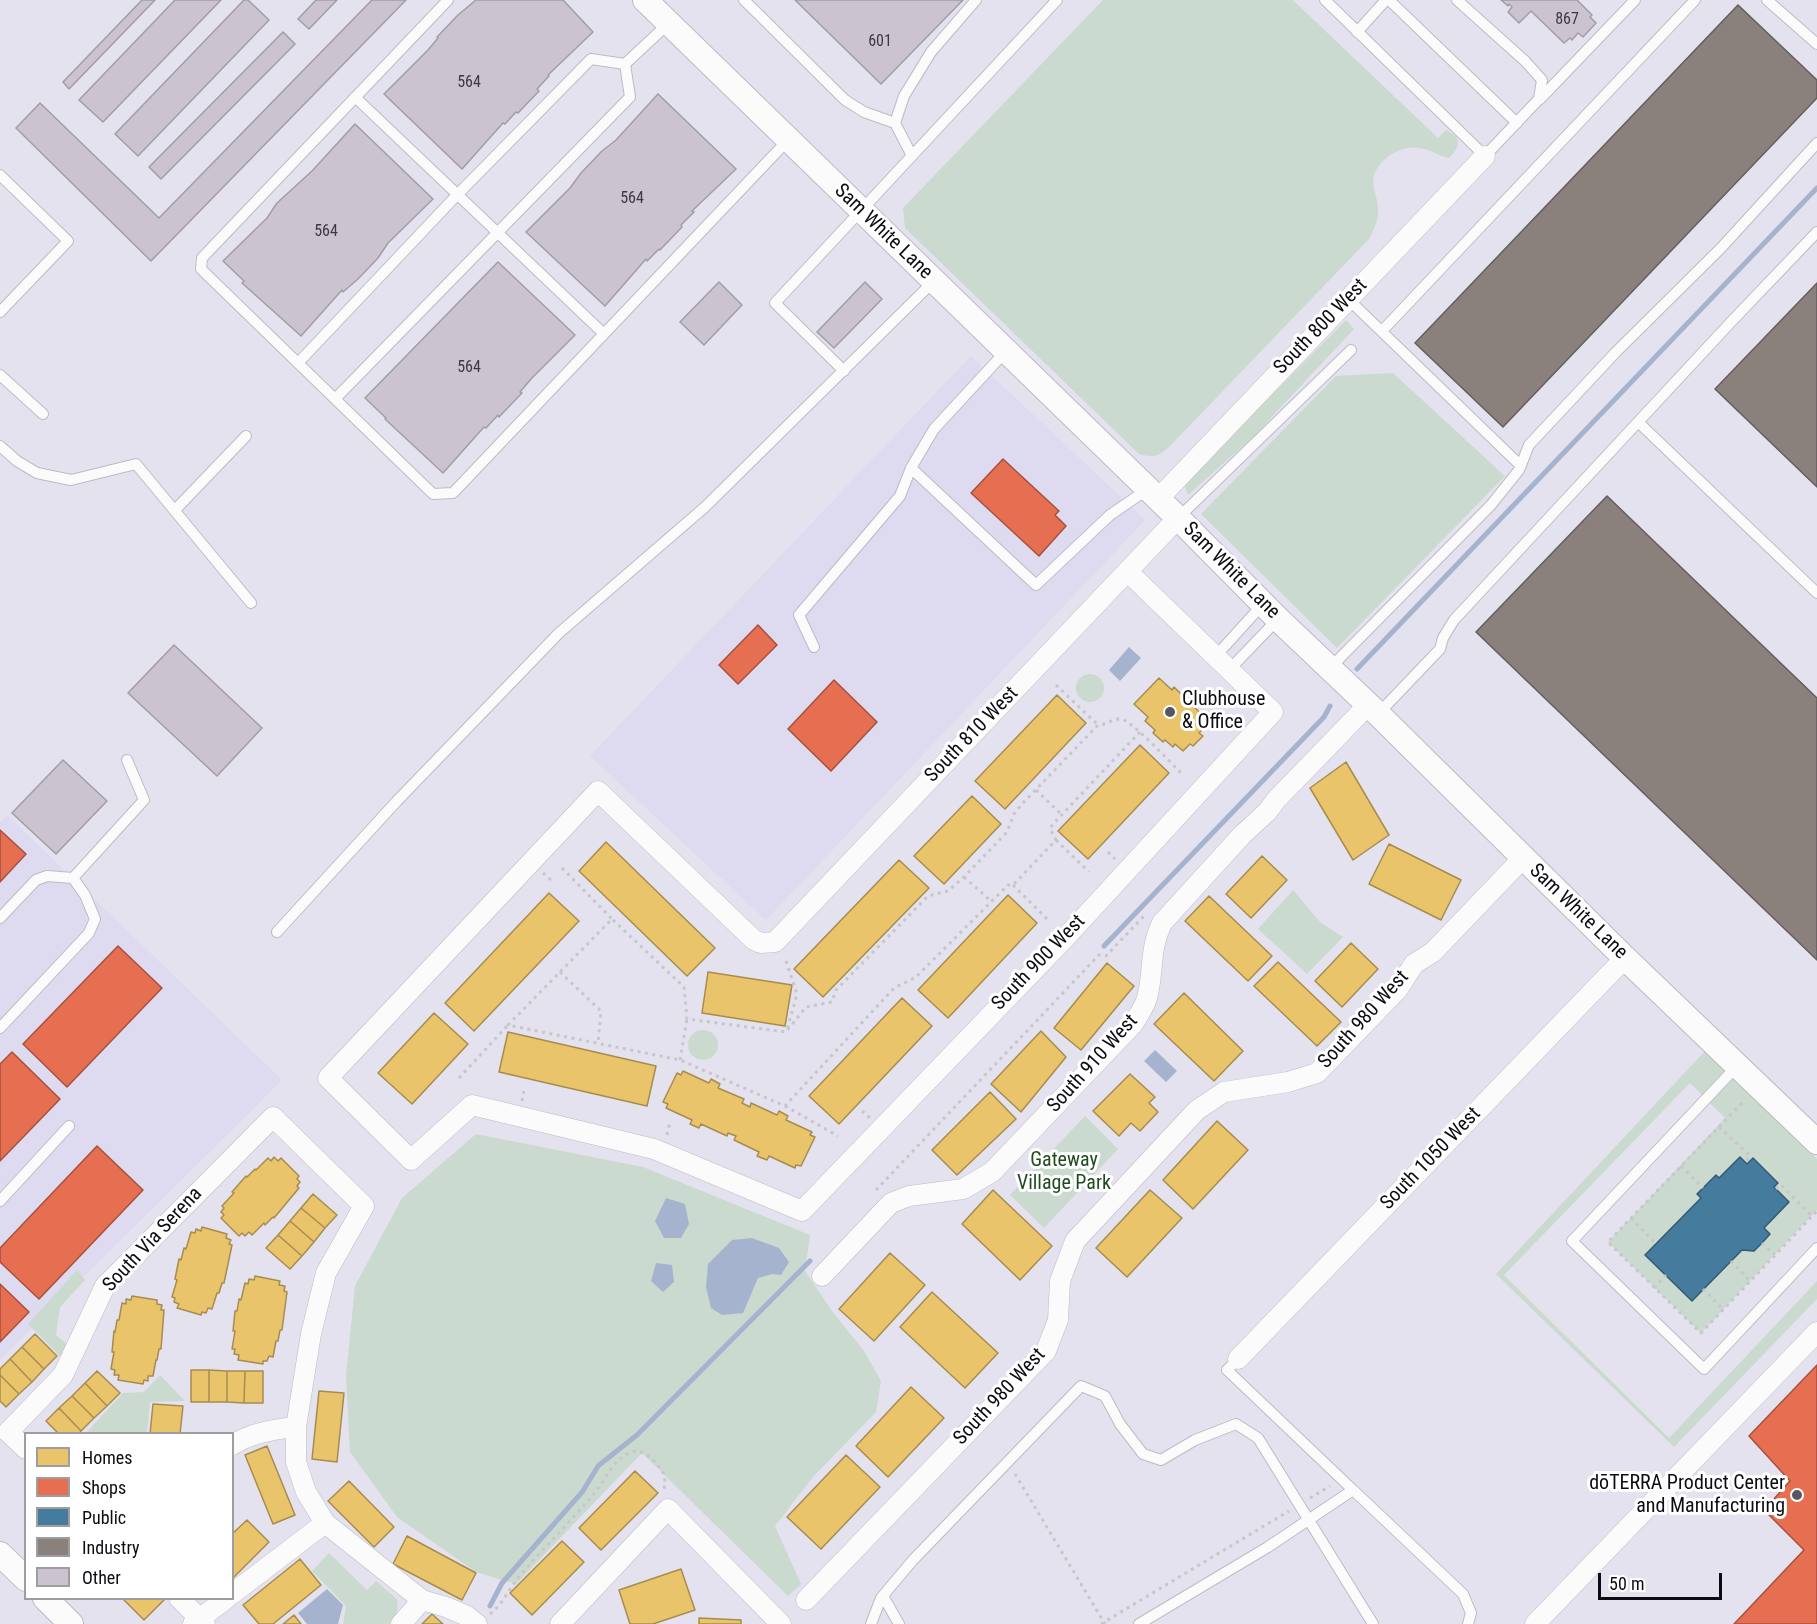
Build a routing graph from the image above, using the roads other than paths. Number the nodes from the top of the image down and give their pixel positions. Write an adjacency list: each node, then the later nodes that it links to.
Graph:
1 (448, 0): 16 (lane)
2 (645, 0): 12 (street, Sam White Lane)
3 (744, 0): 18 (lane)
4 (976, 0): 18 (lane)
5 (1057, 0): 22 (lane)
6 (1325, 0): 13 (lane)
7 (1388, 0): 13 (lane); 19 (lane)
8 (1457, 0): 17 (lane)
9 (1635, 0): 17 (lane)
10 (1695, 0): 32 (lane)
11 (1767, 0): 14 (lane)
12 (669, 23): 15 (lane); 20 (street, Sam White Lane)
13 (1357, 32): 23 (lane)
14 (1817, 44)
15 (625, 64): 25 (lane); 28 (lane)
16 (355, 98): 25 (lane); 36 (lane)
17 (1539, 99): 19 (lane)
18 (896, 123): 22 (lane)
19 (1517, 123): 23 (lane)
20 (789, 140): 26 (street, Sam White Lane); 33 (lane)
21 (1817, 143): 44 (lane)
22 (912, 156): 26 (lane)
23 (1485, 156): 30 (street, South 800 West)
24 (0, 175): 31 (lane)
25 (458, 195): 28 (lane); 36 (lane)
26 (861, 210): 29 (street, Sam White Lane); 37 (lane)
27 (1817, 232): 41 (lane)
28 (498, 233): 33 (lane); 39 (lane)
29 (934, 281): 35 (street, Sam White Lane); 37 (lane)
30 (1347, 298): 32 (lane); 46 (street, South 800 West)
31 (0, 312)
32 (1382, 331): 44 (lane)
33 (604, 334): 39 (lane)
34 (1351, 350): 48 (lane)
35 (1006, 351): 45 (lane); 46 (street, Sam White Lane)
36 (298, 363): 39 (lane)
37 (844, 371): 61 (lane)
38 (0, 375): 40 (lane)
39 (335, 399)
40 (43, 414)
41 (1638, 422): 50 (lane); 56 (lane)
42 (246, 436): 47 (lane)
43 (0, 446): 47 (lane)
44 (1521, 466): 55 (lane)
45 (911, 468): 46 (lane); 53 (lane)
46 (1153, 494): 48 (street, Sam White Lane)
47 (174, 510): 51 (lane)
48 (1178, 518): 49 (street, South 810 West); 52 (street, Sam White Lane)
49 (1128, 572): 54 (street); 68 (street, South 810 West)
50 (1817, 593)
51 (251, 603)
52 (1270, 611): 54 (lane); 54 (lane); 55 (street, Sam White Lane)
53 (814, 647)
54 (1222, 664): 68 (street, South 900 West)
55 (1330, 668): 56 (street, Sam White Lane)
56 (1373, 710): 58 (street, Sam White Lane); 70 (street, South 910 West)
57 (127, 760): 59 (lane)
58 (1522, 858): 62 (street, Sam White Lane); 87 (street, South 980 West)
59 (73, 878): 60 (lane); 63 (lane)
60 (0, 918)
61 (277, 932)
62 (1625, 958): 64 (street, Sam White Lane); 72 (street, South 1050 West)
63 (0, 1028)
64 (1737, 1066): 66 (street, Sam White Lane); 69 (lane)
65 (69, 1126): 67 (lane)
66 (1814, 1136)
67 (0, 1201)
68 (802, 1211)
69 (1817, 1248)
70 (822, 1276)
71 (1817, 1332): 99 (street)
72 (1238, 1359): 76 (lane)
73 (296, 1427): 74 (street); 75 (street, South Via Serena); 78 (street)
74 (234, 1444)
75 (24, 1447)
76 (1353, 1490): 77 (lane); 98 (lane)
77 (1309, 1520): 82 (lane); 96 (lane); 97 (lane)
78 (325, 1523): 81 (street); 86 (street)
79 (0, 1554): 80 (street)
80 (24, 1577)
81 (234, 1592)
82 (883, 1596): 94 (lane); 95 (lane)
83 (46, 1600): 90 (street)
84 (180, 1600): 89 (street)
85 (226, 1600): 89 (street)
86 (422, 1600): 88 (street); 91 (street)
87 (806, 1600)
88 (482, 1621)
89 (199, 1623)
90 (71, 1624)
91 (401, 1624)
92 (561, 1624): 93 (street)
93 (781, 1624)
94 (871, 1624)
95 (899, 1624)
96 (1139, 1624)
97 (1373, 1624)
98 (1468, 1624)
99 (1534, 1624)

